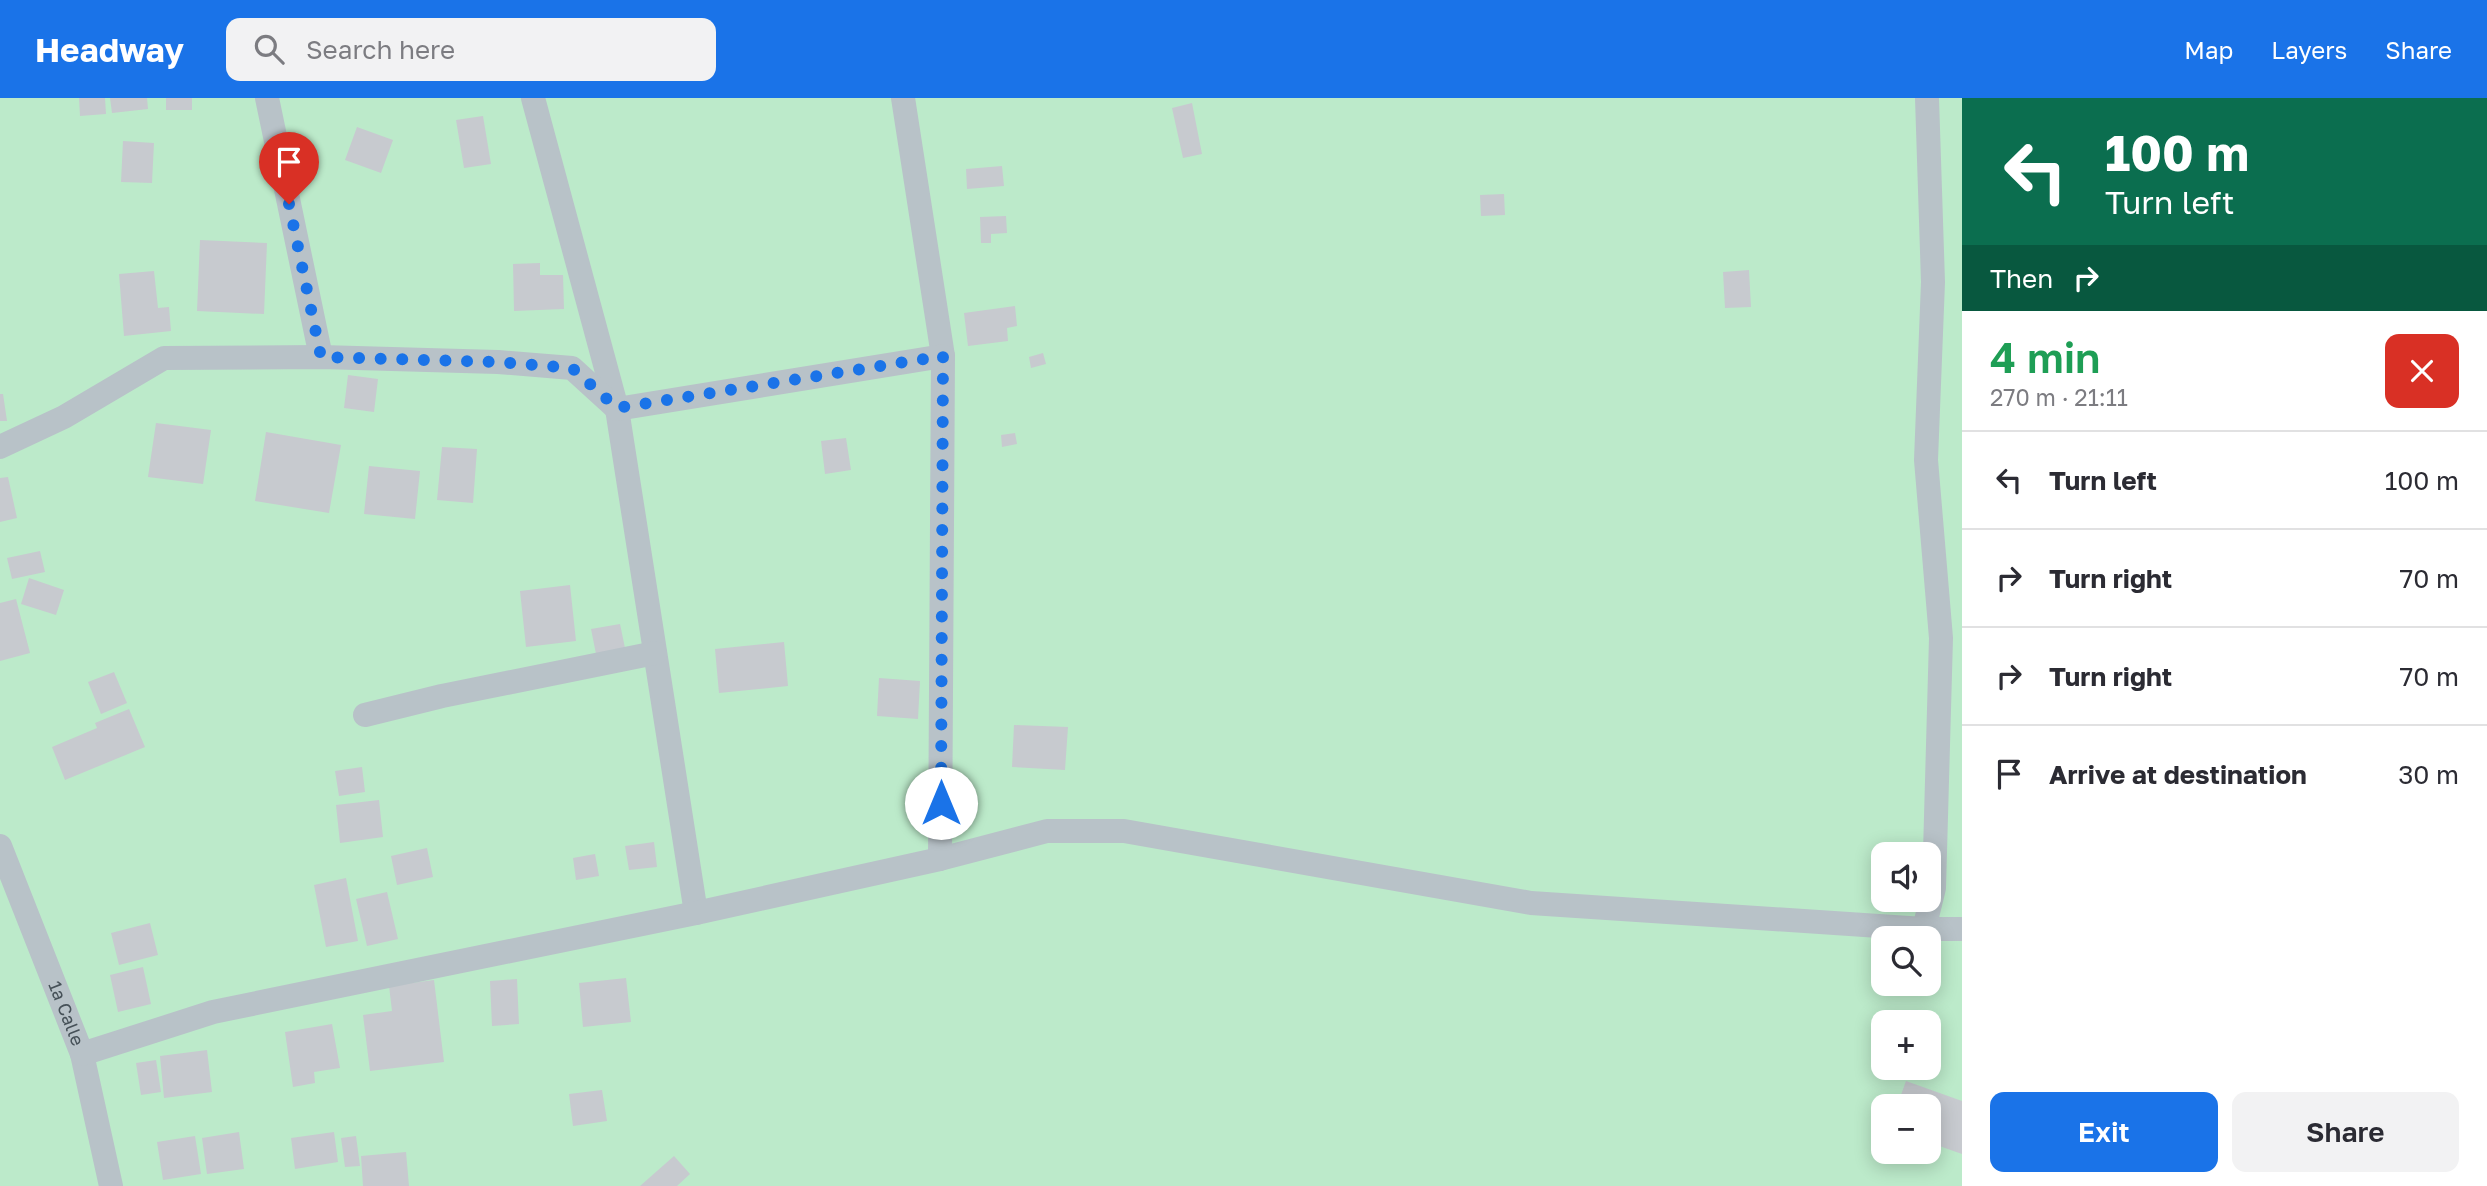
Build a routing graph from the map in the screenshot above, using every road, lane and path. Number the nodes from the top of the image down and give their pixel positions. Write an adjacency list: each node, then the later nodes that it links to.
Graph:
1 (267, 98): 6 (street)
2 (533, 98): 7 (street)
3 (902, 98): 5 (street)
4 (1927, 98): 15 (street)
5 (943, 356): 7 (street); 12 (street)
6 (321, 357): 7 (street); 8 (street)
7 (617, 408): 9 (street)
8 (0, 447)
9 (655, 653): 10 (street); 13 (street)
10 (365, 715)
11 (0, 846): 18 (street, 1a Calle)
12 (940, 859): 13 (street); 14 (street)
13 (696, 913): 18 (street)
14 (1879, 926)
15 (1925, 926)
16 (1941, 929): 17 (street)
17 (1962, 929)
18 (82, 1054): 19 (street, 1a Calle)
19 (111, 1186)

